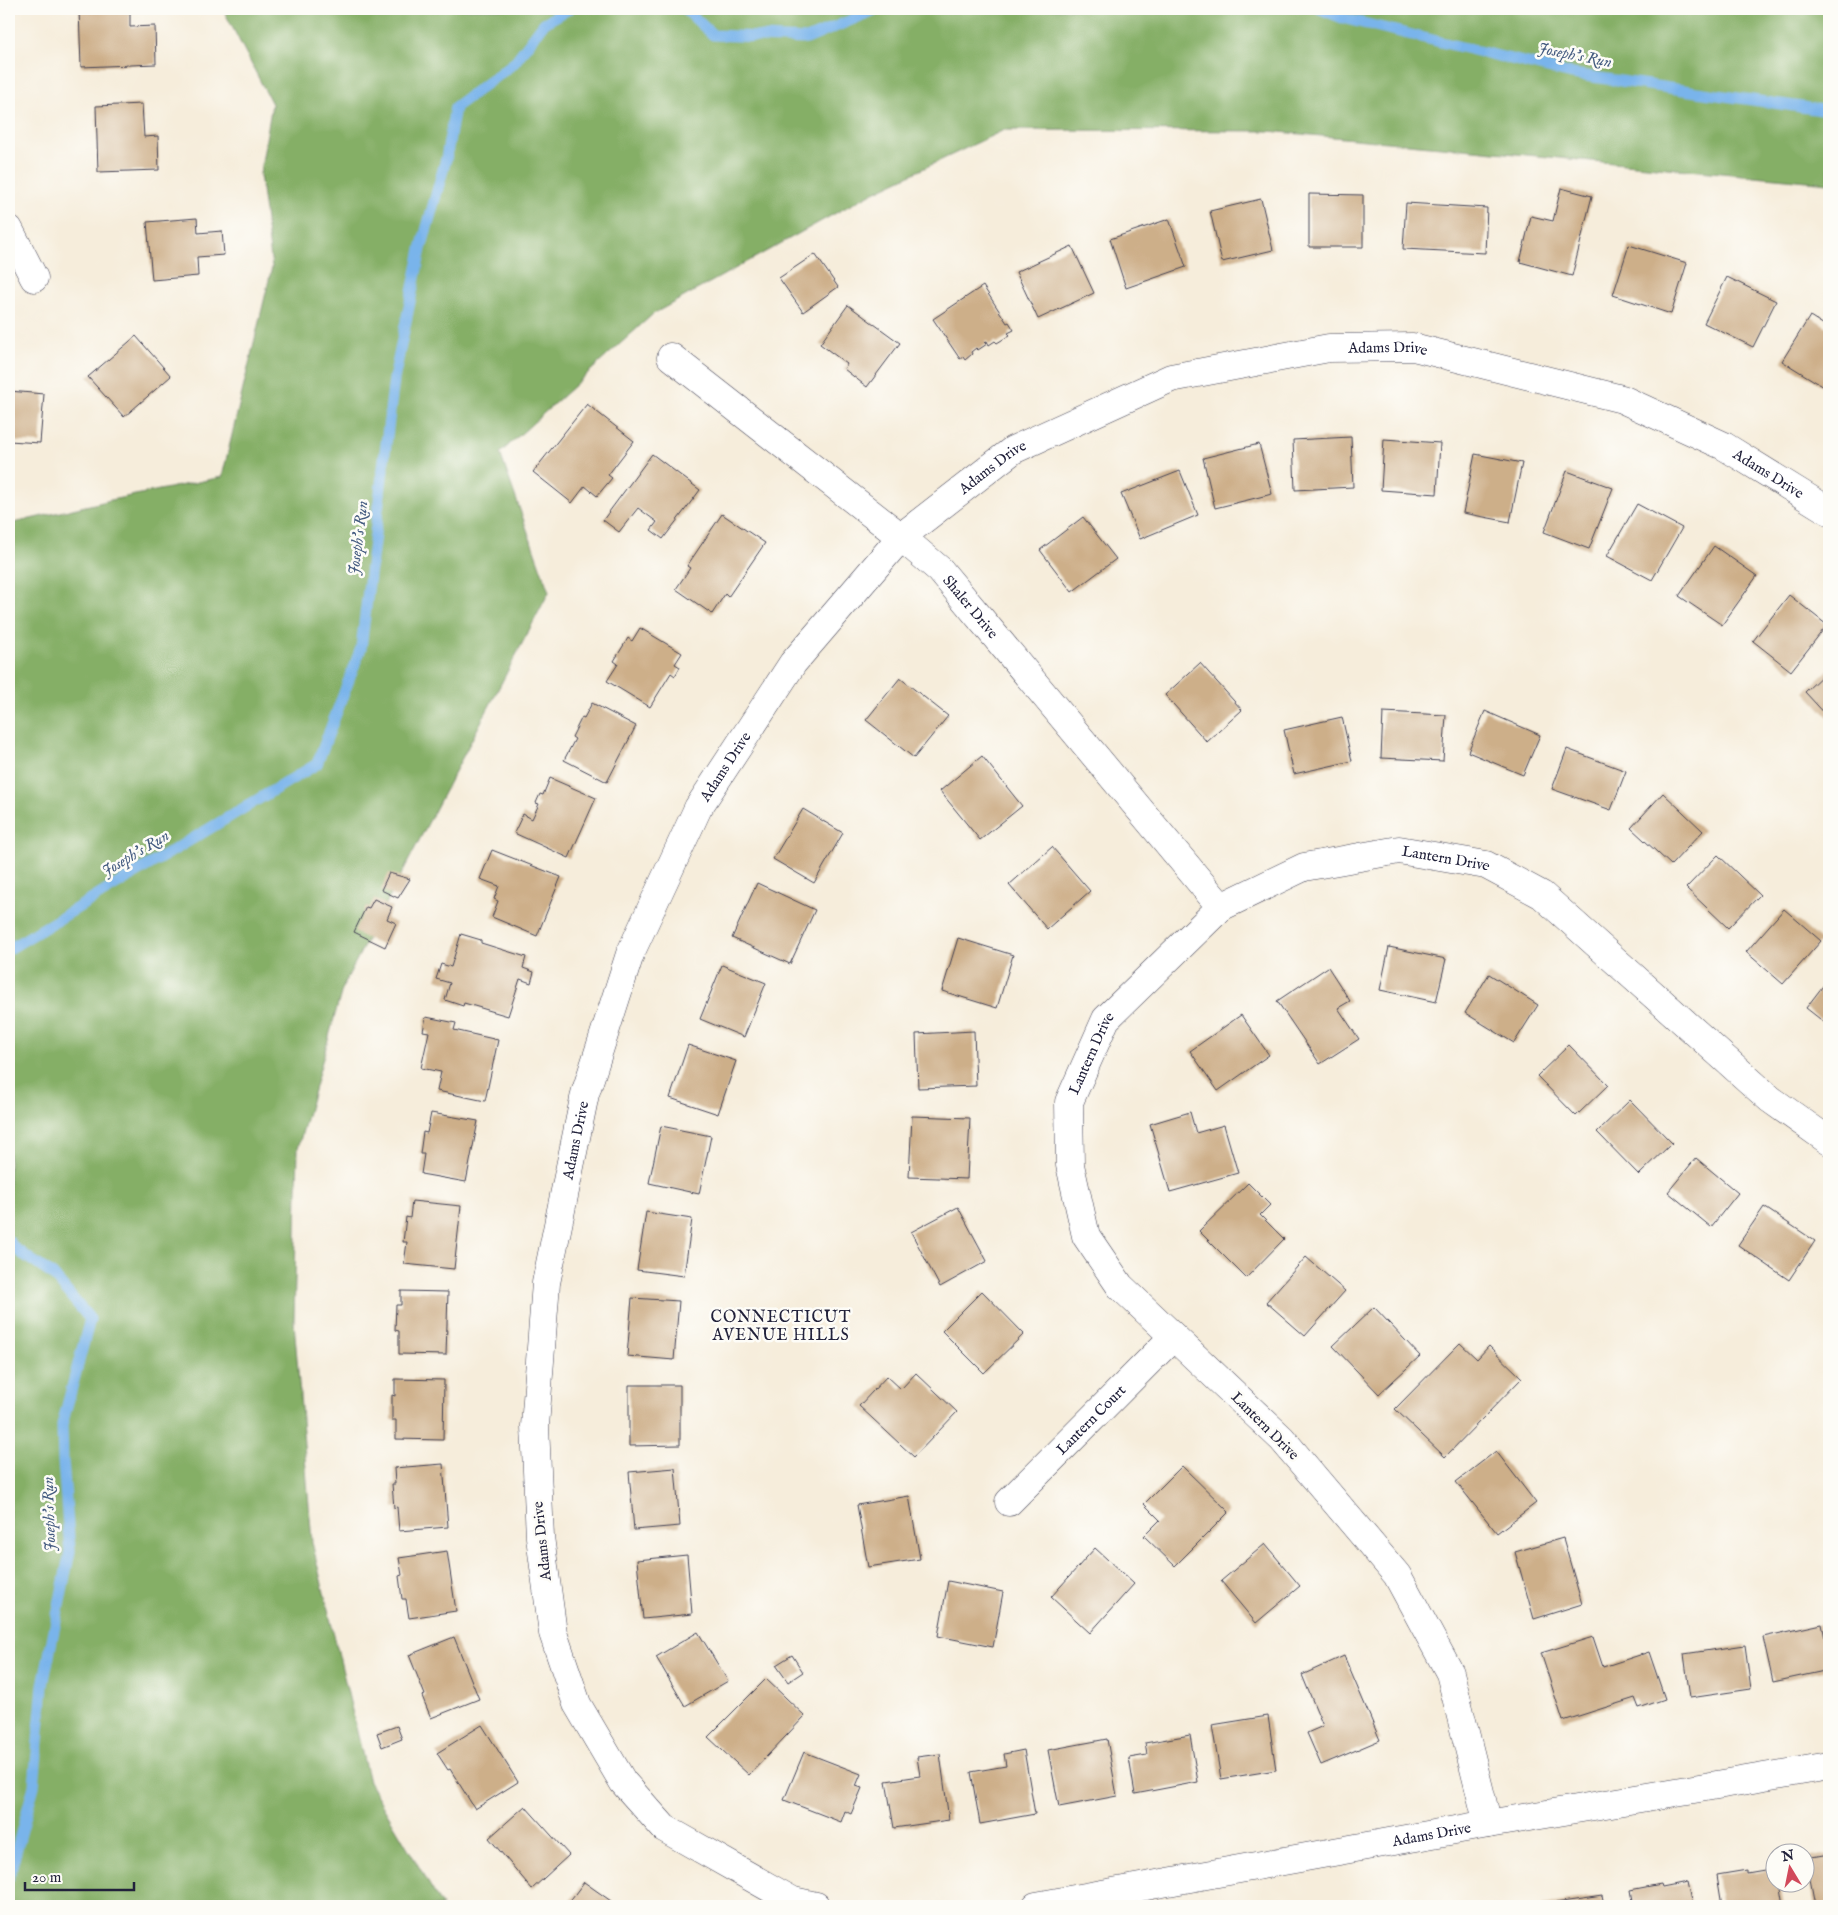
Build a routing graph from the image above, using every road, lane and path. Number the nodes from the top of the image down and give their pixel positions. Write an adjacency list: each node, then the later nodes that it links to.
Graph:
1 (9, 229): 2 (street)
2 (34, 278)
3 (672, 357): 5 (street, Shaler Drive)
4 (1829, 511): 5 (street, Adams Drive)
5 (901, 537): 6 (street, Shaler Drive); 12 (street, Adams Drive)
6 (1221, 907): 7 (street, Lantern Drive); 8 (street, Lantern Drive)
7 (1829, 1141)
8 (1173, 1337): 9 (street, Lantern Court); 11 (street, Lantern Drive)
9 (1010, 1502)
10 (1829, 1766): 11 (street, Adams Drive)
11 (1488, 1824): 13 (street, Adams Drive)
12 (816, 1906)
13 (1036, 1906)

